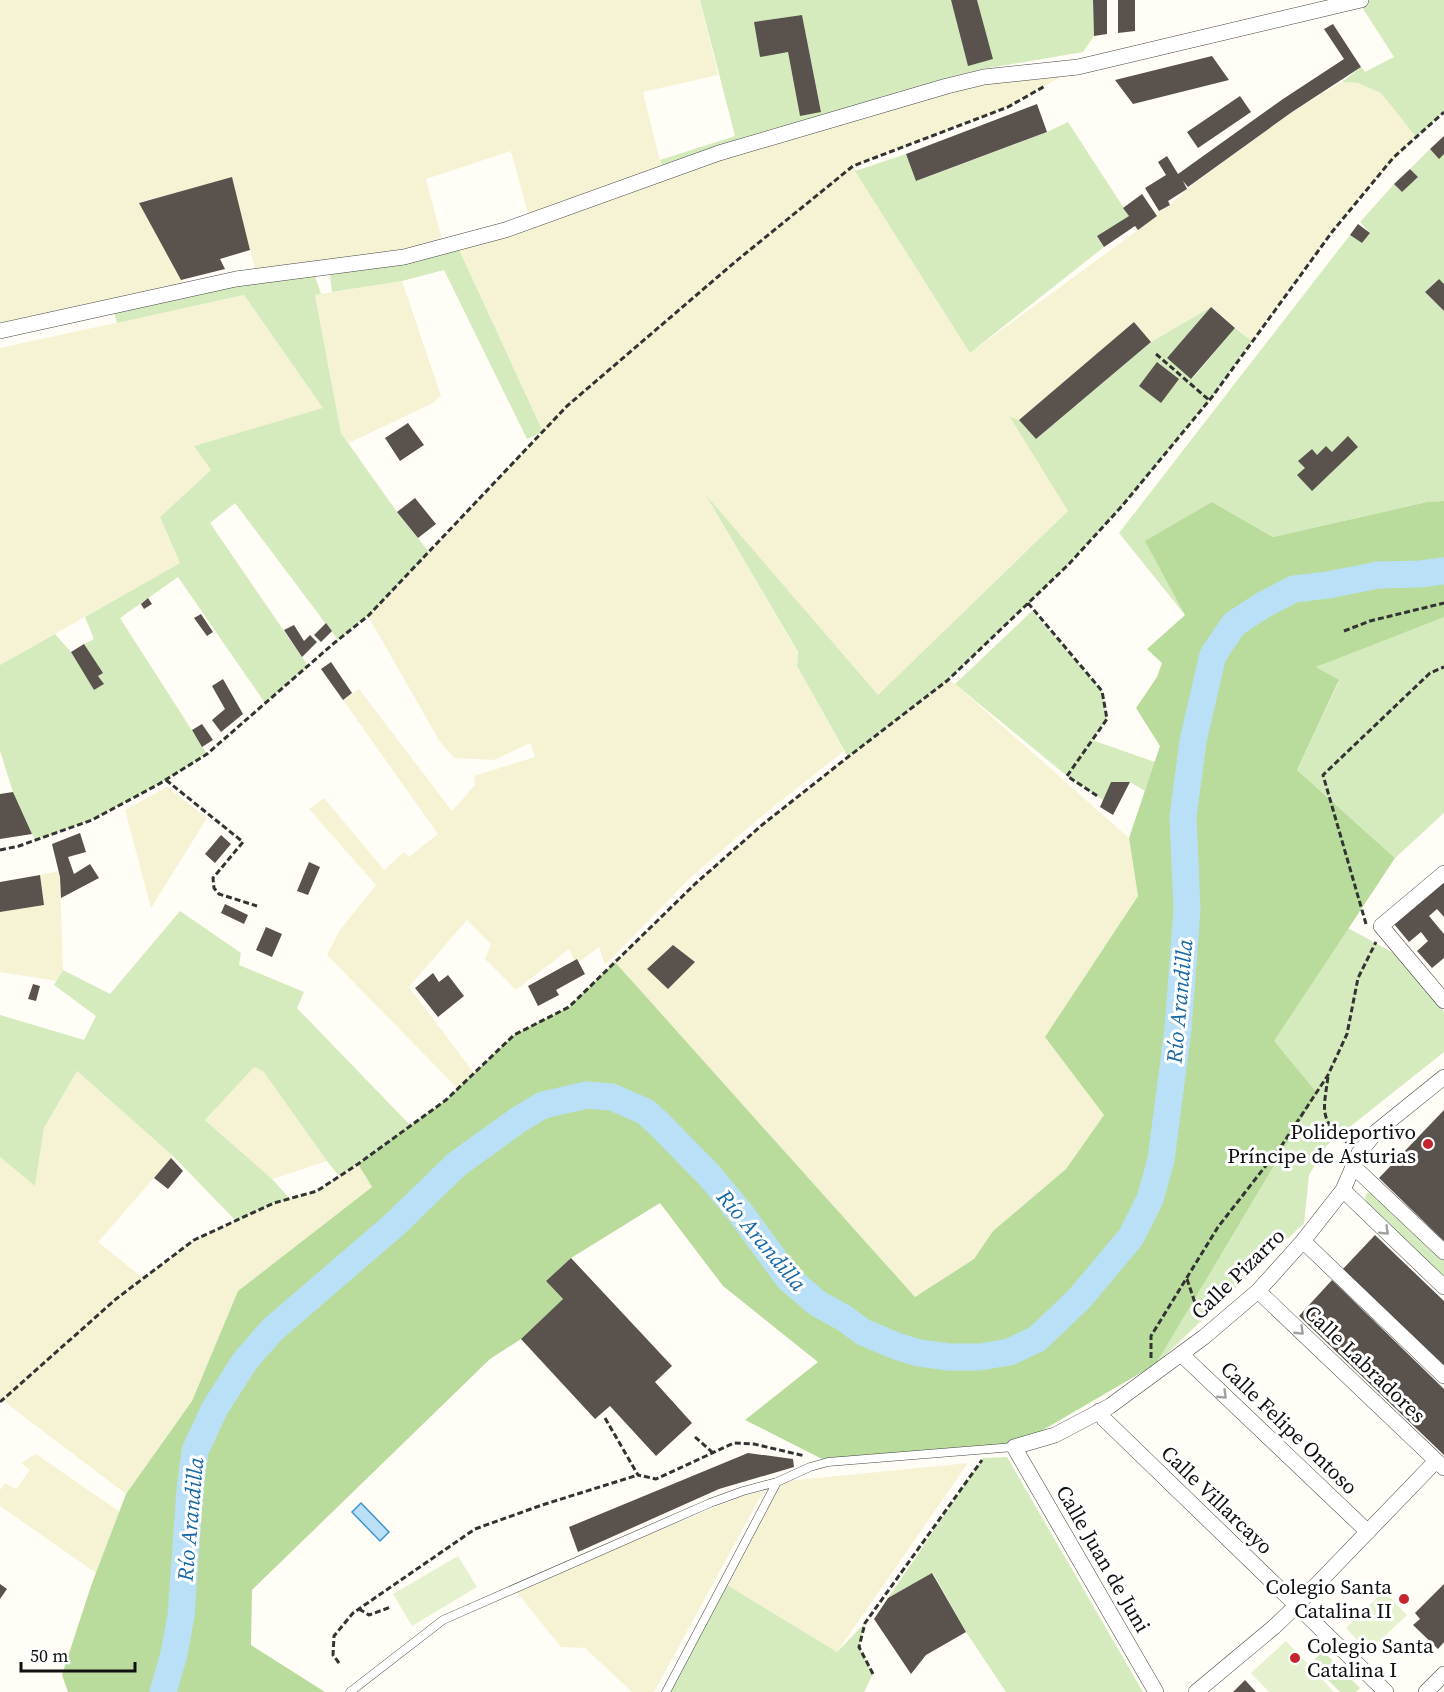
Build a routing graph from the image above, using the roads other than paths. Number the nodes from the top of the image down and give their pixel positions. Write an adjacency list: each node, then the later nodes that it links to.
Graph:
1 (1361, 0): 2 (street)
2 (0, 331)
3 (1444, 873): 4 (street)
4 (1444, 1000)
5 (1444, 1077): 6 (street, Calle Pizarro)
6 (1354, 1167): 7 (street, Calle Pizarro); 9 (street)
7 (1343, 1190): 8 (street, Calle Pizarro); 10 (street, one-way to 10)
8 (1303, 1241): 11 (street, Calle Pizarro); 13 (street)
9 (1444, 1252)
10 (1444, 1287)
11 (1257, 1291): 12 (street, Calle Pizarro); 16 (street, Calle Labradores, one-way to 16)
12 (1181, 1354): 14 (street, Calle Pizarro); 18 (street, Calle Felipe Ontoso, one-way to 18)
13 (1444, 1376)
14 (1099, 1411): 15 (street, Calle Pizarro); 19 (street, Calle Villarcayo)
15 (1014, 1446): 17 (lane); 23 (street, Calle Juan de Juni)
16 (1440, 1464): 18 (street)
17 (777, 1482): 21 (lane); 22 (lane)
18 (1368, 1532): 19 (street)
19 (1297, 1605): 24 (street); 25 (street, Calle Villarcayo)
20 (1444, 1674): 26 (street)
21 (350, 1692)
22 (666, 1692)
23 (1156, 1692)
24 (1196, 1692)
25 (1386, 1692)
26 (1426, 1692)

